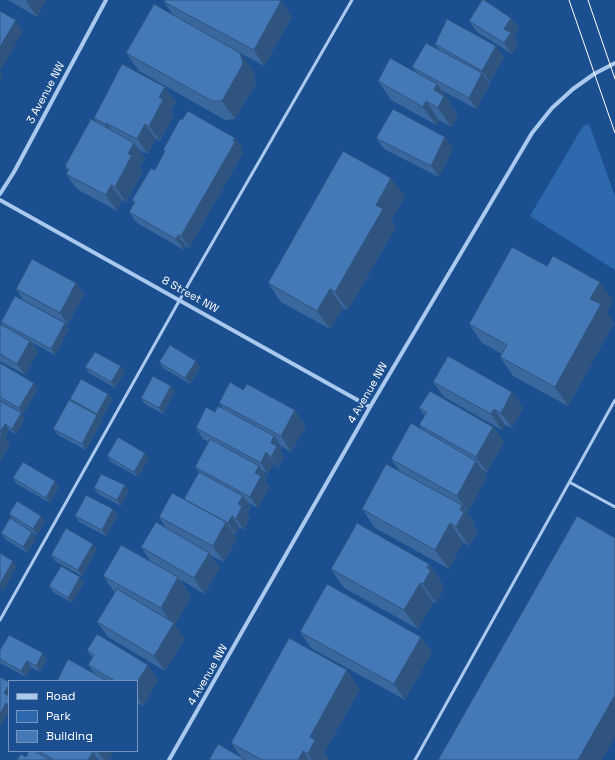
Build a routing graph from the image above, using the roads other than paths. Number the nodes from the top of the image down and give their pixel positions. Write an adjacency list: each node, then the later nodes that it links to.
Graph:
1 (106, 0): 4 (street, 3 Avenue NW)
2 (352, 0): 6 (lane)
3 (615, 63): 8 (street, 4 Avenue NW)
4 (0, 194)
5 (0, 200): 6 (street, 8 Street NW)
6 (180, 299): 8 (street, 8 Street NW); 11 (lane)
7 (615, 400): 9 (lane)
8 (370, 407): 12 (street, 4 Avenue NW)
9 (571, 483): 10 (lane); 13 (lane)
10 (615, 507)
11 (0, 620)
12 (169, 760)
13 (415, 760)

